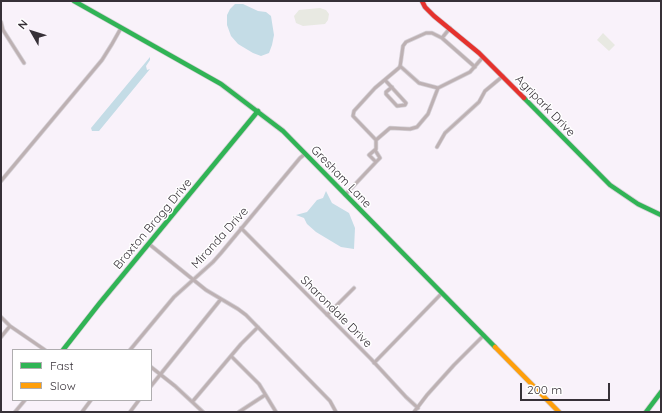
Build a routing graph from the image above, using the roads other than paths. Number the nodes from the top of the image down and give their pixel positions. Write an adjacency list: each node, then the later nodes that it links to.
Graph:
1 (74, 1): 4 (street, Gresham Lane)
2 (422, 1): 5 (street, Agripark Drive)
3 (1, 22): 8 (street)
4 (121, 28): 15 (street, Gresham Lane); 21 (street)
5 (450, 28): 6 (street); 7 (street, Agripark Drive)
6 (442, 38): 9 (street); 10 (street)
7 (483, 57): 10 (street); 11 (street, Agripark Drive)
8 (24, 63)
9 (400, 66): 12 (street); 14 (street)
10 (475, 67): 14 (street)
11 (503, 76): 17 (street); 23 (street, Agripark Drive)
12 (385, 80): 13 (street); 16 (street)
13 (392, 87): 13 (street)
14 (438, 88): 16 (street)
15 (258, 111): 19 (street, Gresham Lane); 25 (street, Braxton Bragg Drive)
16 (376, 140): 18 (street)
17 (437, 146)
18 (375, 150): 20 (street); 20 (street)
19 (305, 154): 22 (street, Gresham Lane); 24 (street, Miranda Drive)
20 (376, 162): 22 (street)
21 (1, 181)
22 (345, 195): 28 (street, Gresham Lane)
23 (661, 215)
24 (241, 228): 26 (street, Miranda Drive); 30 (street, Sharondale Drive)
25 (149, 244): 26 (street); 37 (street, Braxton Bragg Drive)
26 (193, 280): 29 (street); 38 (street, Miranda Drive)
27 (354, 288): 30 (street)
28 (442, 293): 34 (street, Gresham Lane); 40 (street)
29 (222, 299): 33 (street); 42 (street)
30 (327, 315): 40 (street, Sharondale Drive)
31 (1, 317): 32 (street)
32 (10, 326): 35 (street); 36 (street)
33 (258, 327): 39 (street); 57 (street)
34 (484, 336): 50 (street); 59 (street, Gresham Lane)
35 (1, 337)
36 (44, 349)
37 (64, 349)
38 (131, 349)
39 (231, 356): 45 (street); 49 (street)
40 (374, 363): 50 (street, Sharondale Drive)
41 (152, 368): 42 (street)
42 (160, 374): 43 (street); 49 (street)
43 (152, 385)
44 (661, 392): 60 (street)
45 (265, 395): 55 (street); 56 (street)
46 (23, 401): 51 (street)
47 (90, 401): 52 (street)
48 (138, 401): 53 (street)
49 (193, 401): 54 (street)
50 (418, 408): 58 (street)
51 (15, 412)
52 (82, 412)
53 (130, 412)
54 (203, 412)
55 (239, 412)
56 (276, 412)
57 (336, 412)
58 (414, 412)
59 (559, 412)
60 (646, 412)

